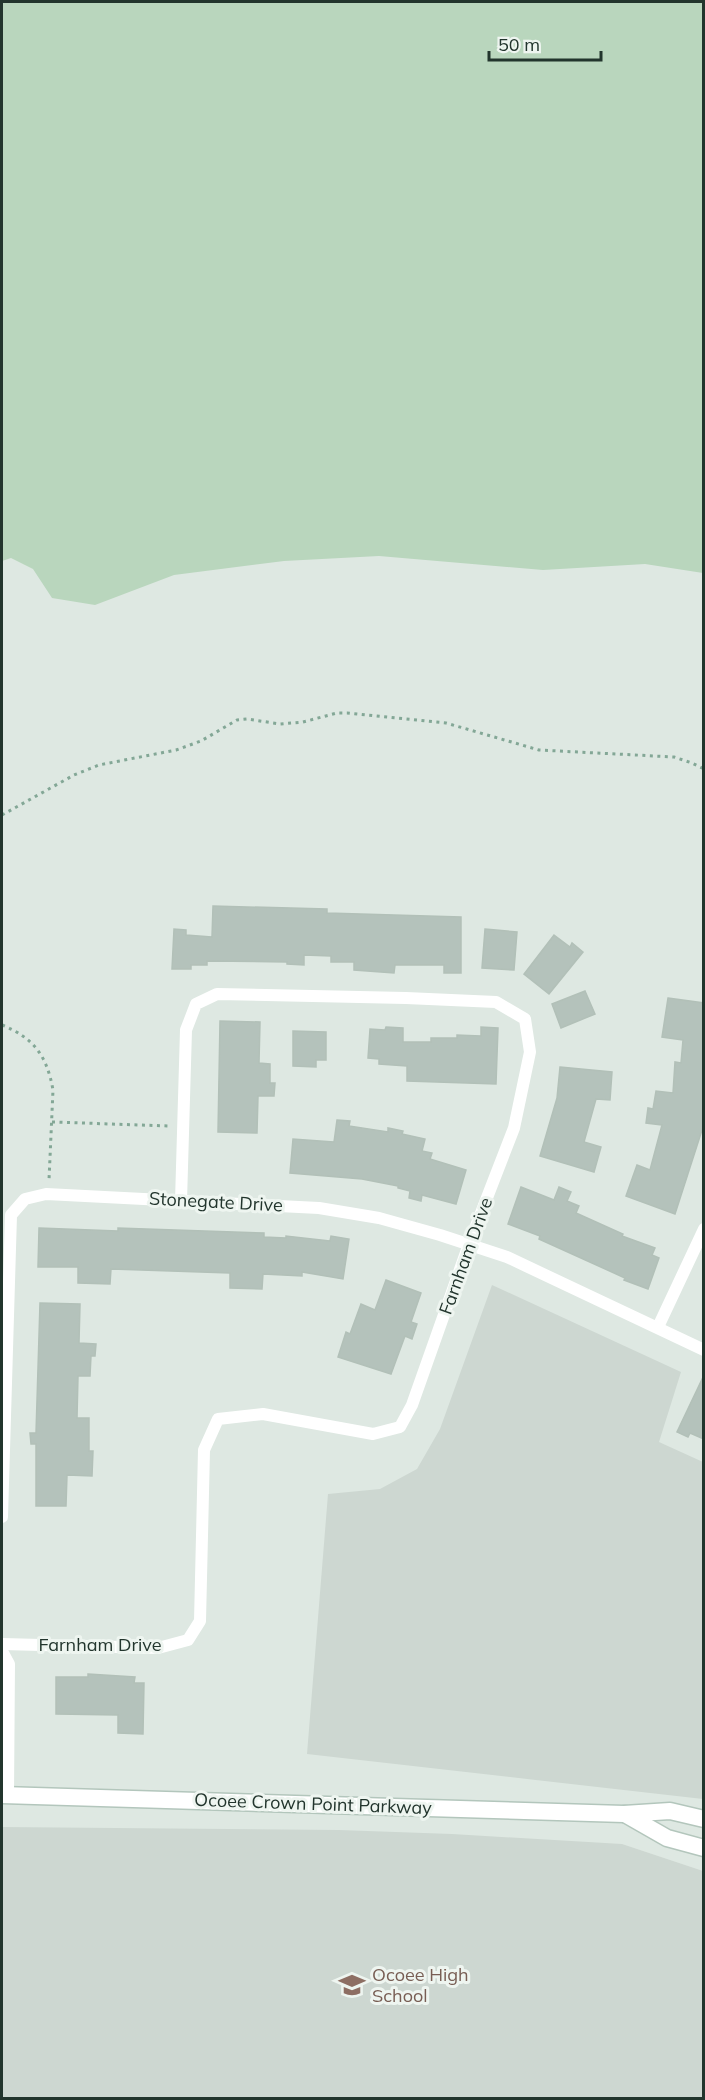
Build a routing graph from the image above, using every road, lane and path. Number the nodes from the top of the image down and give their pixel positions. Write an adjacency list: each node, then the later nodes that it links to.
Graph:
1 (704, 769): 2 (path)
2 (2, 815)
3 (2, 1025): 4 (path)
4 (52, 1122): 5 (path); 6 (path)
5 (183, 1126): 7 (street, Farnham Drive); 9 (street, Farnham Drive)
6 (49, 1194): 7 (street, Stonegate Drive); 10 (street, Stonegate Drive)
7 (182, 1201): 9 (street, Stonegate Drive)
8 (704, 1229): 11 (street)
9 (469, 1244): 11 (street, Stonegate Drive); 14 (street, Farnham Drive)
10 (4, 1323): 13 (street, Stonegate Drive)
11 (658, 1327): 12 (street, Stonegate Drive)
12 (704, 1350)
13 (2, 1517)
14 (2, 1644)
15 (2, 1651): 16 (street)
16 (5, 1795): 17 (street, Ocoee Crown Point Parkway)
17 (624, 1814): 18 (street, Ocoee Crown Point Parkway); 19 (street, Ocoee Crown Point Parkway)
18 (704, 1819)
19 (704, 1848)

